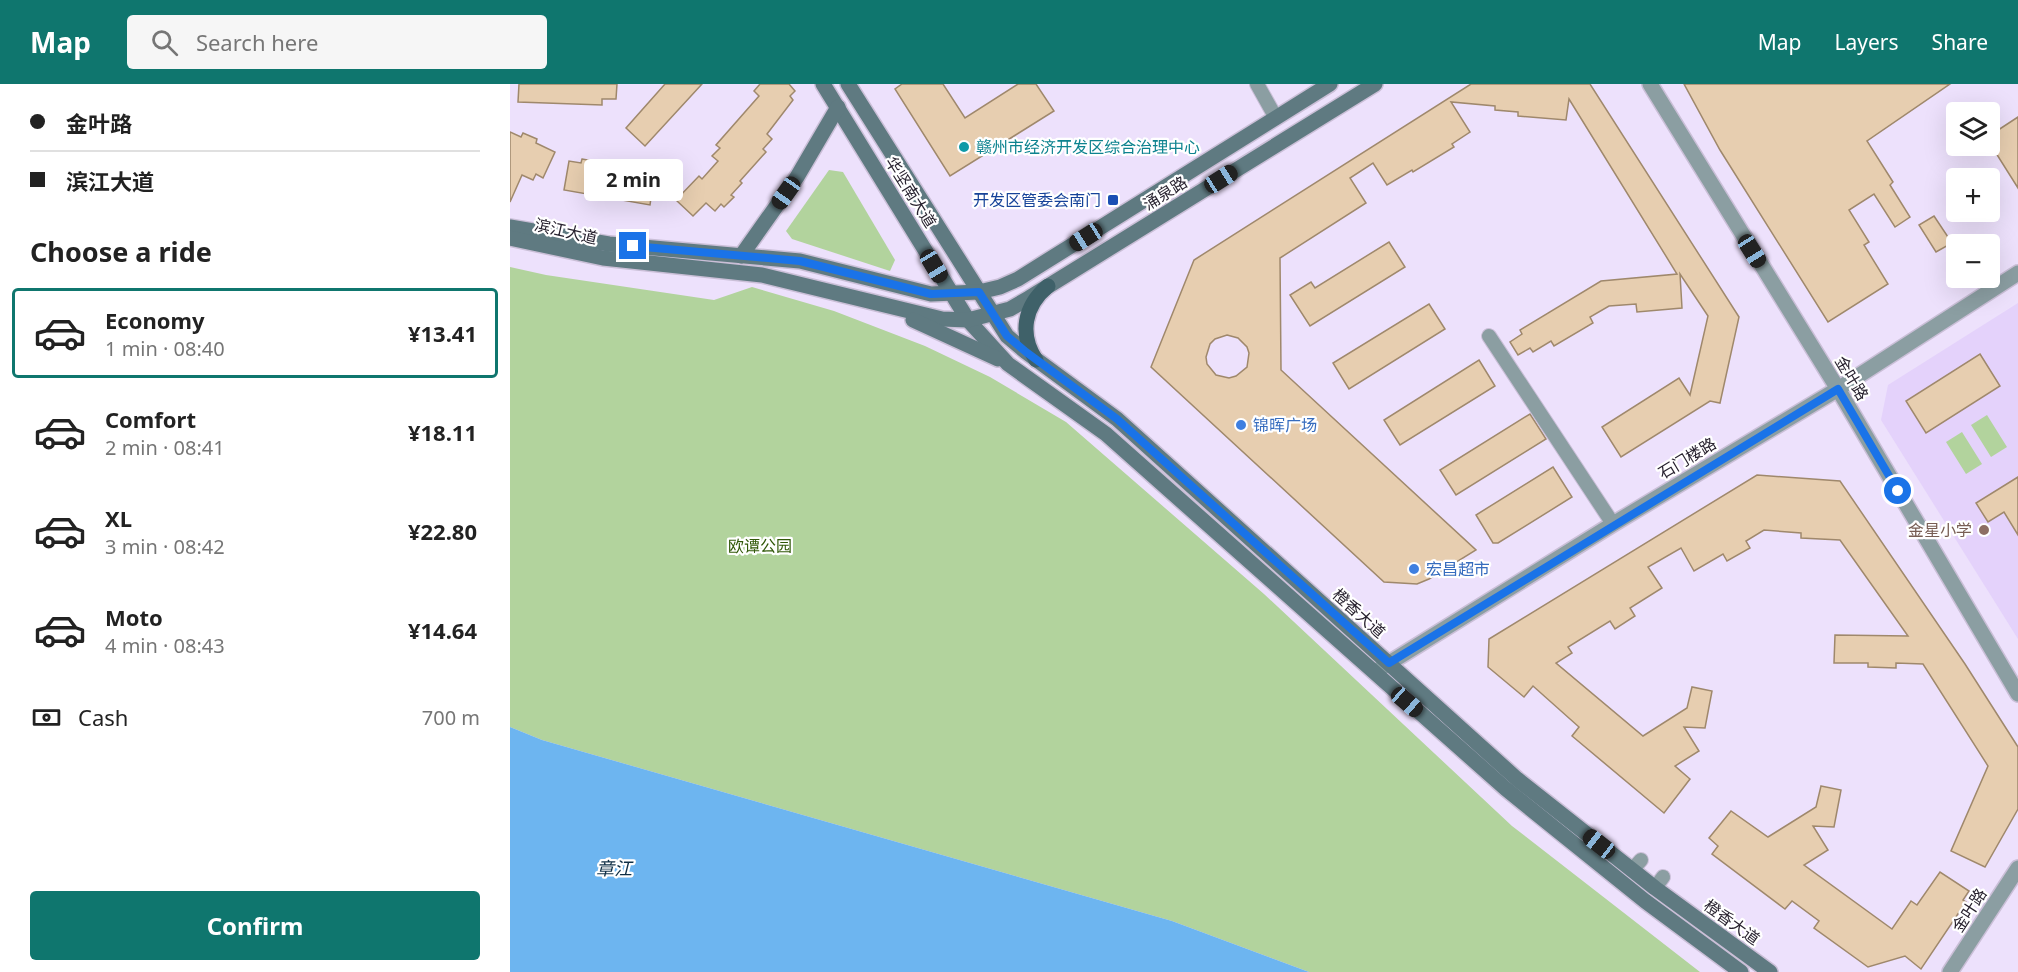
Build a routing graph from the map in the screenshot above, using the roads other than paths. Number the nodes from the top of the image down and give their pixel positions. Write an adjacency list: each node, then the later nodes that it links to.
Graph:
1 (823, 84): 7 (main road, 华坚南大道)
2 (848, 84): 14 (main road, 华坚南大道)
3 (1257, 84): 8 (street)
4 (1375, 84): 13 (main road, 涌泉路)
5 (1650, 84): 22 (street, 金叶路)
6 (1326, 85): 8 (main road, 涌泉路)
7 (838, 107): 11 (main road); 15 (main road, 华坚南大道)
8 (1276, 118): 14 (main road, 涌泉路)
9 (510, 226): 11 (main road, 滨江大道)
10 (510, 237): 16 (main road, 滨江大道)
11 (741, 256): 15 (main road, 滨江大道)
12 (2018, 273): 22 (street, 石门楼路)
13 (1048, 286): 17 (main road, 涌泉路); 20 (main road)
14 (979, 292): 15 (main road, 涌泉路); 17 (main road, 华坚南大道)
15 (951, 293): 18 (main road, 华坚南大道)
16 (852, 297): 18 (main road, 滨江大道); 21 (main road)
17 (992, 314): 18 (main road, 涌泉路); 20 (main road, 橙香大道)
18 (968, 320): 21 (main road, 橙香大道)
19 (1489, 336): 23 (street)
20 (1036, 360): 24 (main road, 橙香大道)
21 (1008, 364): 25 (main road, 橙香大道)
22 (1838, 389): 23 (street, 石门楼路); 26 (street, 金叶路)
23 (1613, 524): 24 (street, 石门楼路)
24 (1389, 663): 25 (street, 石门楼路); 29 (main road, 橙香大道)
25 (1374, 672): 28 (main road, 橙香大道)
26 (2018, 694)
27 (2018, 868): 30 (street, 金叶路)
28 (1741, 972)
29 (1770, 972)
30 (1950, 972)

